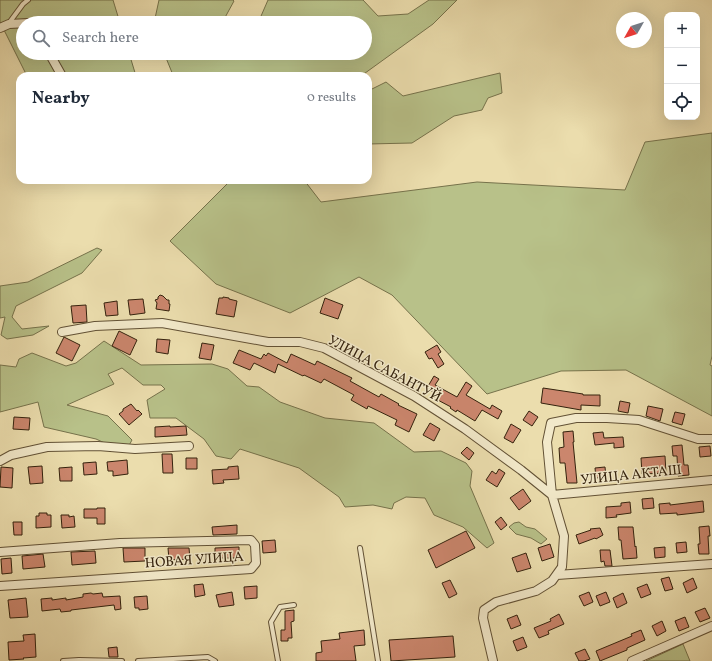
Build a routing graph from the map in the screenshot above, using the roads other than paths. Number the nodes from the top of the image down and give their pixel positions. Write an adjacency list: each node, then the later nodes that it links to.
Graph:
1 (28, 0): 2 (lane)
2 (9, 24): 3 (street); 4 (street)
3 (16, 24)
4 (0, 28)
5 (53, 60): 6 (street)
6 (60, 72)
7 (62, 332): 12 (street, УЛИЦА САБАНТУЙ)
8 (712, 439): 12 (street)
9 (189, 446): 10 (street)
10 (0, 461)
11 (712, 480): 12 (street, УЛИЦА АКТАШ)
12 (552, 495): 16 (street)
13 (360, 548): 25 (lane)
14 (0, 552): 17 (street, НОВАЯ УЛИЦА)
15 (712, 564): 16 (street)
16 (557, 575): 26 (street)
17 (0, 586)
18 (294, 605): 24 (lane)
19 (712, 626): 27 (street)
20 (63, 661): 21 (lane)
21 (122, 661)
22 (138, 661): 23 (lane)
23 (215, 661)
24 (278, 661)
25 (378, 661)
26 (493, 661)
27 (632, 661)

